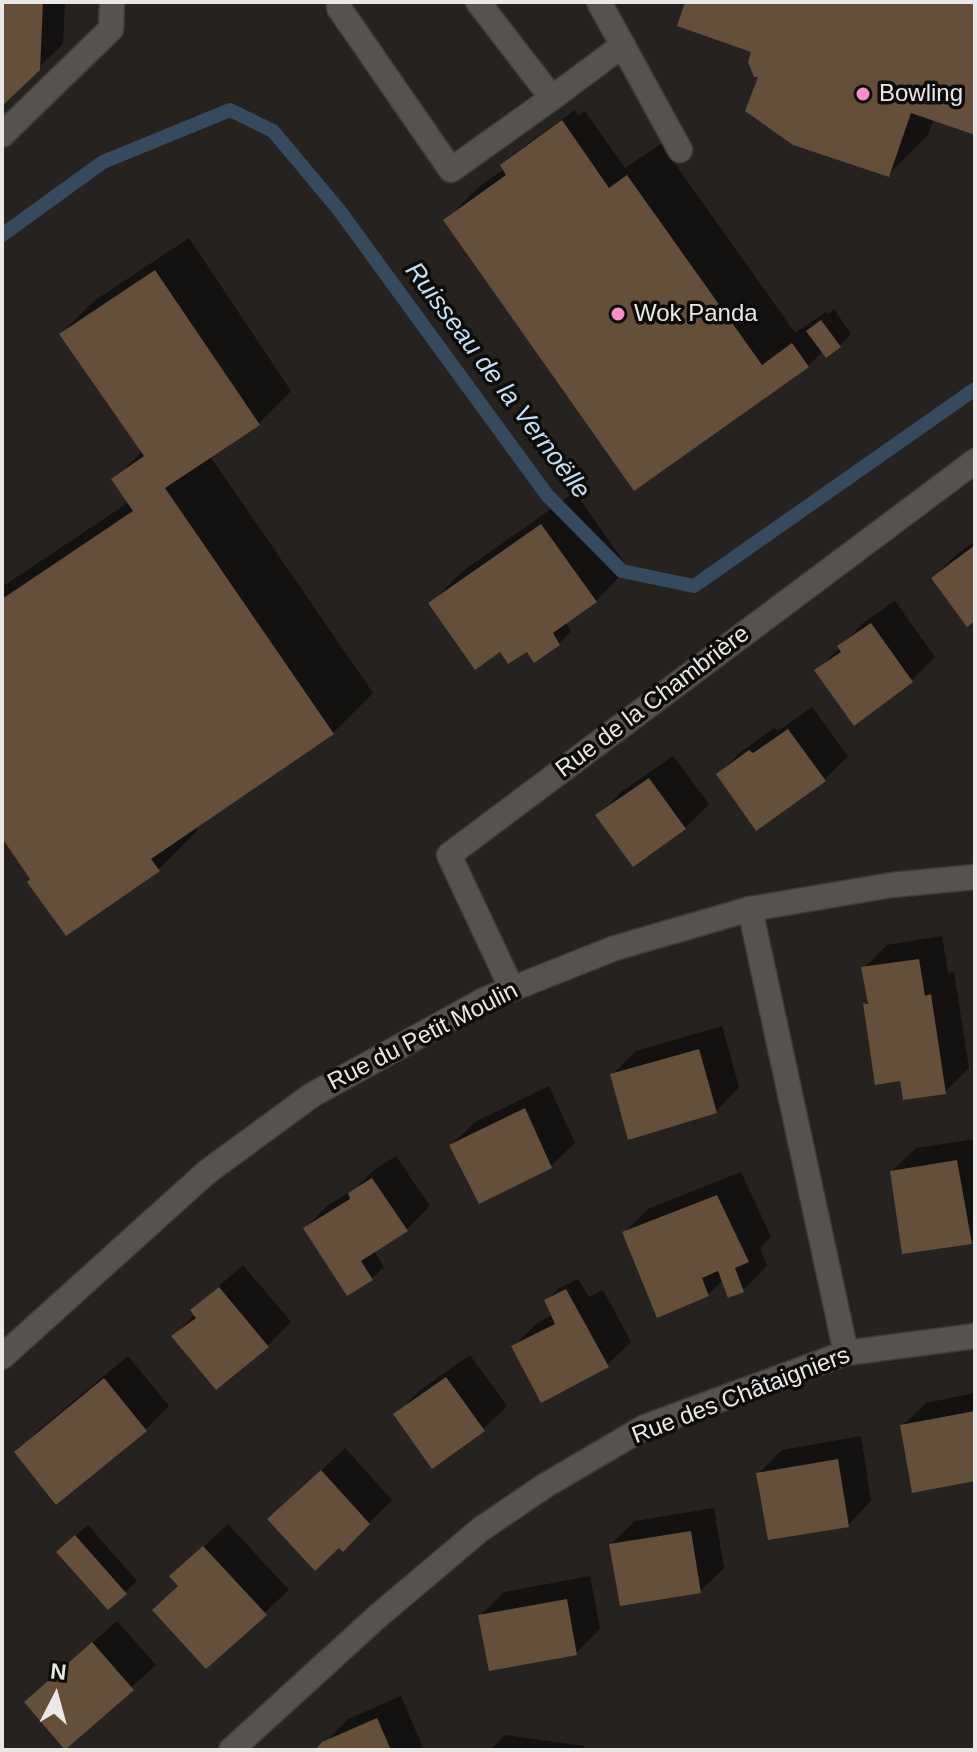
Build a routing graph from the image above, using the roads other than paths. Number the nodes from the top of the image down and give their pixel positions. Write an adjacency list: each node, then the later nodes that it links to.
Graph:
1 (112, 2): 7 (street)
2 (339, 2): 6 (street)
3 (478, 2): 6 (street)
4 (599, 2): 5 (street)
5 (623, 45): 6 (street); 8 (street)
6 (552, 98)
7 (2, 135)
8 (680, 150)
9 (975, 461): 12 (street, Rue de la Chambrière)
10 (975, 877): 11 (street, Rue du Petit Moulin)
11 (750, 909): 12 (street, Rue du Petit Moulin); 14 (street)
12 (512, 989): 15 (street, Rue du Petit Moulin)
13 (975, 1336): 14 (street, Rue des Châtaigniers)
14 (846, 1353): 16 (street, Rue des Châtaigniers)
15 (2, 1357)
16 (231, 1750)

